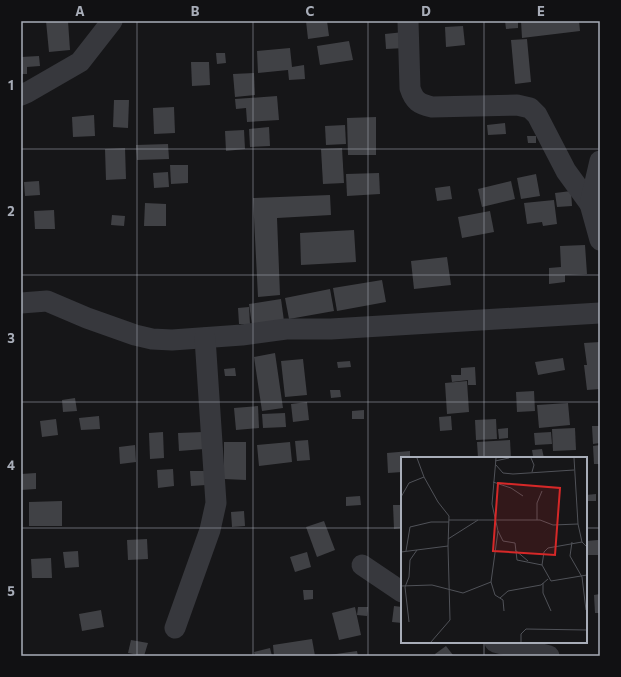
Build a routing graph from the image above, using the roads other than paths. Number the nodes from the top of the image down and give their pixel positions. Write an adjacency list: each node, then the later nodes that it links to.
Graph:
1 (112, 21): 3 (street)
2 (405, 23): 5 (street)
3 (21, 95)
4 (600, 161): 5 (street)
5 (590, 204): 6 (street)
6 (600, 240)
7 (21, 303): 9 (street)
8 (600, 313): 9 (street)
9 (205, 338): 12 (street)
10 (362, 565): 11 (street)
11 (401, 591)
12 (175, 628)
13 (499, 643): 14 (street)
14 (549, 656)

